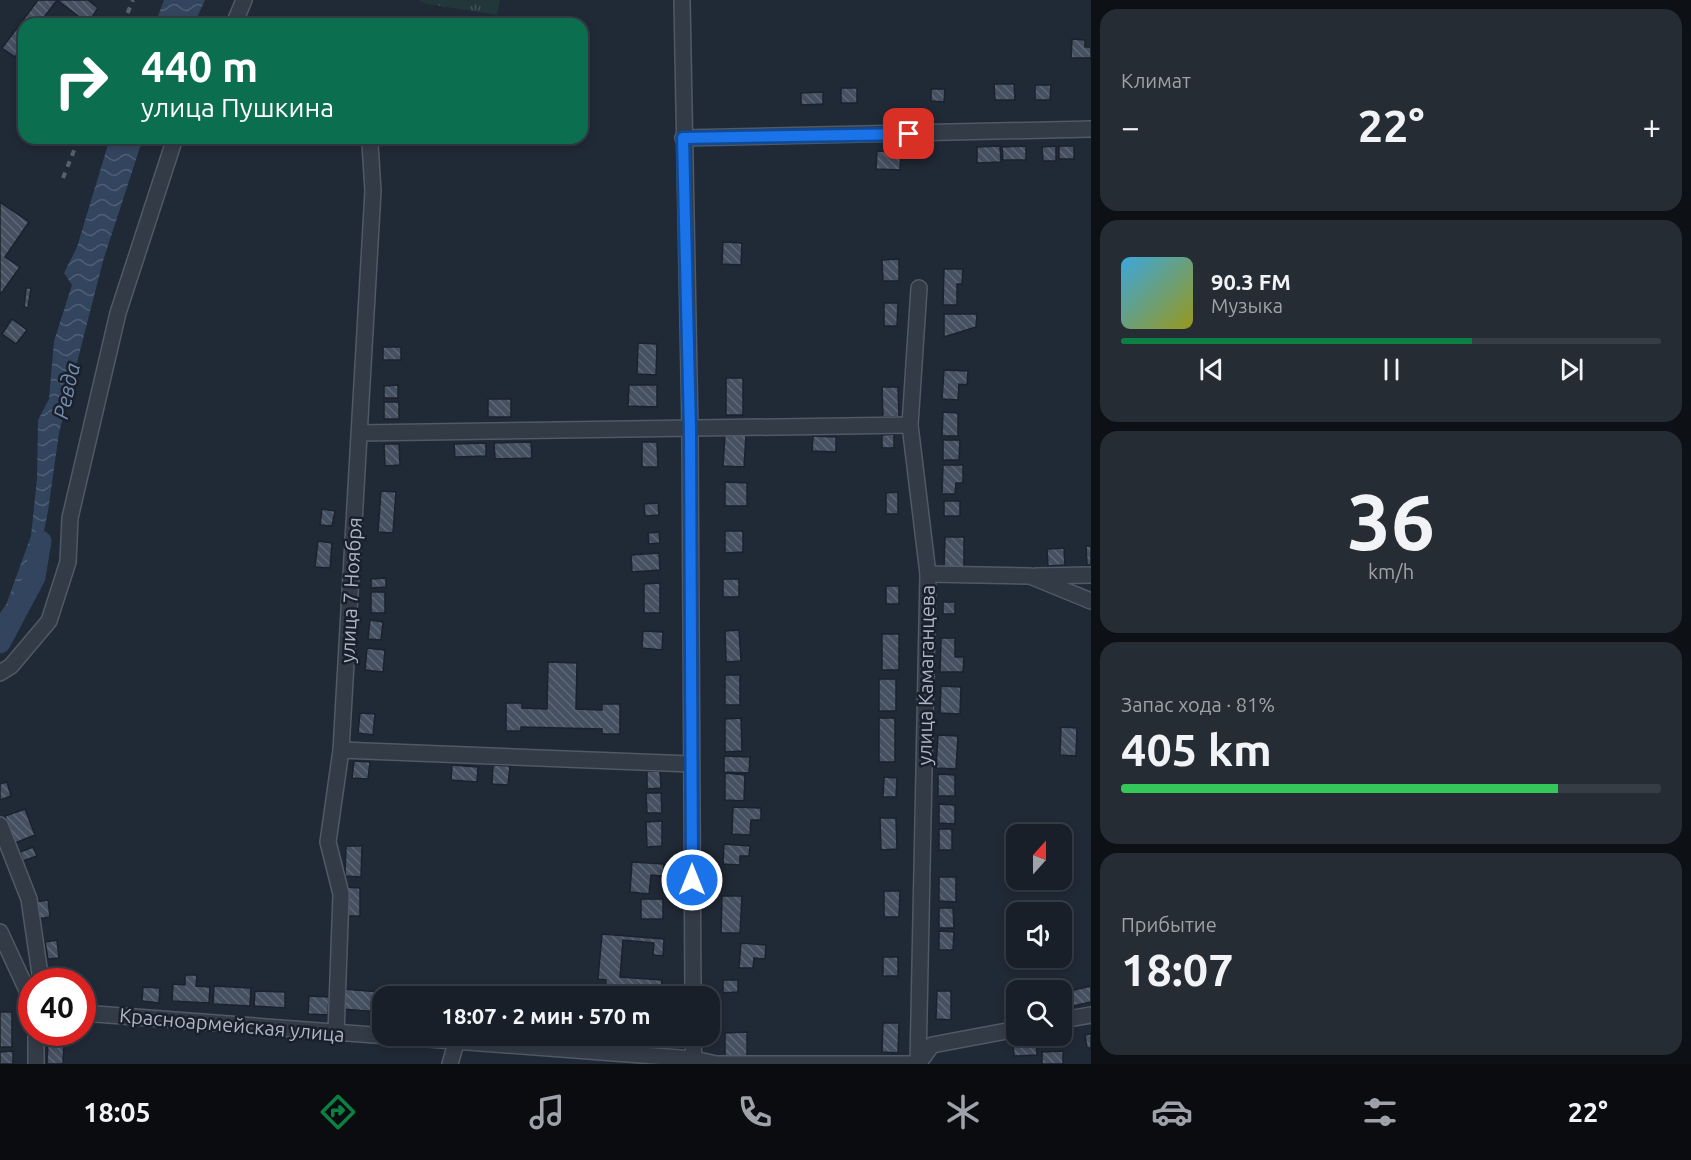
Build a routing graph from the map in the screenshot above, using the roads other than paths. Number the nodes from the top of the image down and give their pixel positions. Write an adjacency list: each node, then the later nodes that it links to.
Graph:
1 (244, 0): 3 (street)
2 (682, 0): 5 (street)
3 (236, 18)
4 (1091, 129): 5 (street)
5 (683, 138): 10 (street)
6 (174, 144): 16 (street)
7 (370, 144): 11 (street, улица 7 Ноября)
8 (919, 288): 9 (street, улица Камаганцева)
9 (909, 425): 10 (street); 12 (street, улица Камаганцева)
10 (690, 429): 11 (street); 18 (street)
11 (360, 433): 17 (street, улица 7 Ноября)
12 (928, 574): 14 (street); 37 (street, улица Камаганцева)
13 (1091, 575): 14 (street)
14 (1030, 576): 15 (street)
15 (1091, 601)
16 (0, 673)
17 (341, 750): 18 (street); 28 (street, улица 7 Ноября)
18 (691, 764): 23 (street)
19 (0, 825): 21 (street)
20 (0, 932): 22 (street)
21 (39, 968)
22 (18, 971)
23 (693, 986)
24 (96, 1015): 28 (street, Красноармейская улица)
25 (1091, 1015): 26 (street)
26 (1072, 1018)
27 (1006, 1031): 37 (street)
28 (336, 1034): 29 (street, Красноармейская улица)
29 (372, 1036)
30 (36, 1046): 35 (street)
31 (455, 1046): 36 (street)
32 (506, 1046): 34 (street, Красноармейская улица)
33 (693, 1046): 34 (street)
34 (694, 1061): 37 (street, Красноармейская улица)
35 (36, 1064)
36 (450, 1064)
37 (918, 1064)

